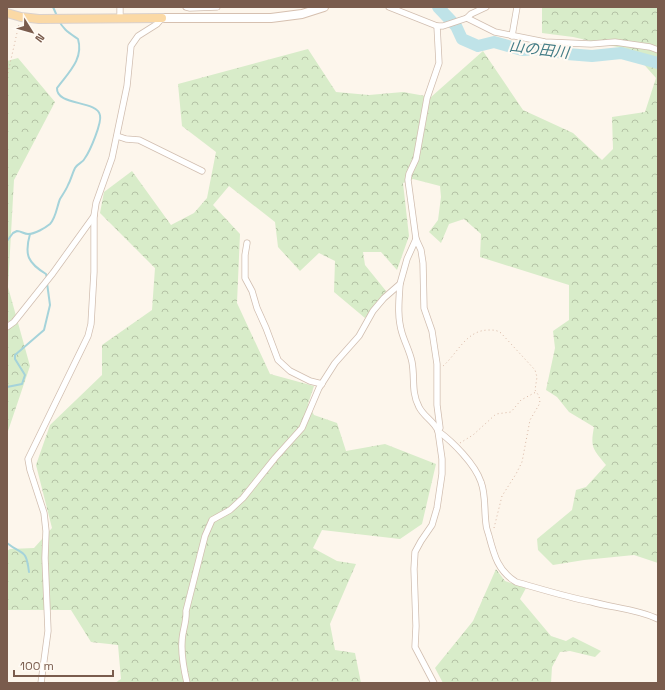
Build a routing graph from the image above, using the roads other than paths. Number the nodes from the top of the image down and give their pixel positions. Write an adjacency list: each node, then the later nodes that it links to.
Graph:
1 (120, 7): 9 (street)
2 (186, 7): 3 (street)
3 (217, 7)
4 (324, 7): 10 (street)
5 (389, 7): 12 (street)
6 (486, 7): 11 (street)
7 (517, 7): 13 (street)
8 (7, 14): 9 (main road)
9 (120, 18): 10 (main road)
10 (162, 18): 15 (street)
11 (467, 18): 12 (street); 13 (street)
12 (437, 26): 18 (street)
13 (512, 36): 14 (street)
14 (658, 50)
15 (117, 136): 16 (street); 17 (street)
16 (202, 171)
17 (94, 216): 21 (street); 25 (street)
18 (416, 239): 20 (street); 23 (street)
19 (247, 243): 22 (street)
20 (400, 284): 22 (street); 23 (street)
21 (7, 327)
22 (322, 384): 26 (street)
23 (438, 431): 24 (street); 27 (street)
24 (658, 619)
25 (41, 683)
26 (187, 683)
27 (434, 683)

